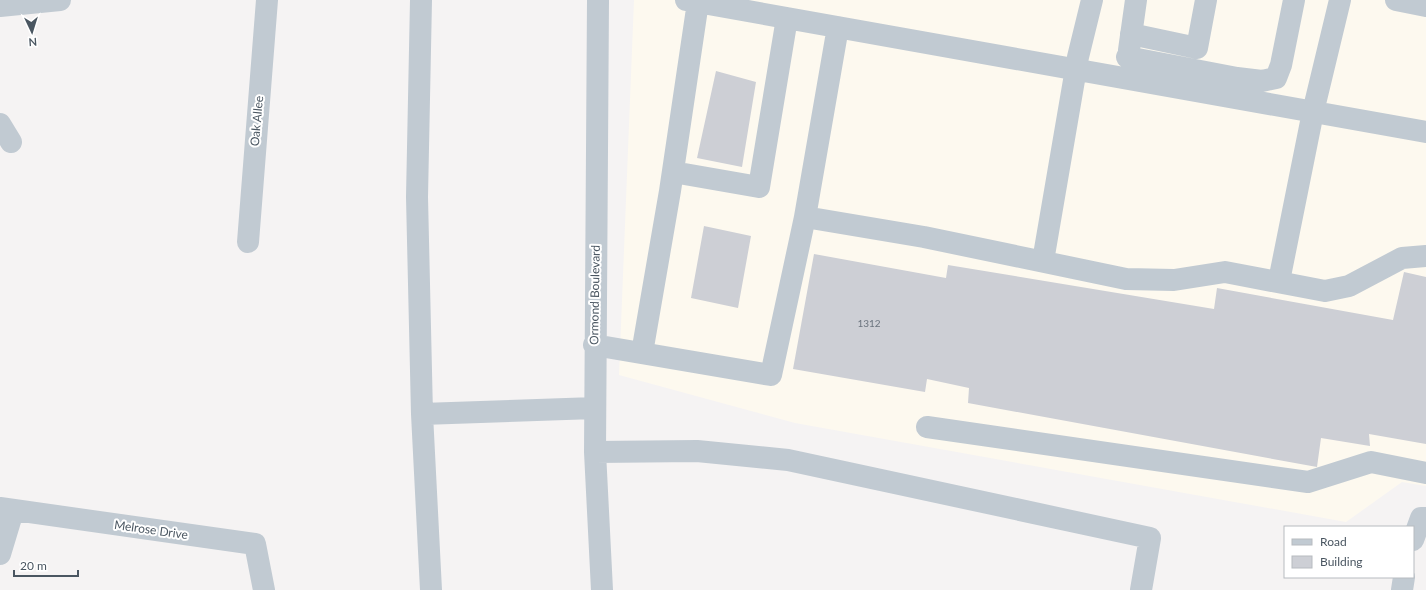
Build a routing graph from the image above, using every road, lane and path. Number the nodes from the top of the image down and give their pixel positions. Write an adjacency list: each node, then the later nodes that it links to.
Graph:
1 (60, 0): 12 (street)
2 (267, 0): 24 (street, Oak Allee)
3 (420, 0): 31 (street)
4 (598, 0): 28 (street, Ormond Boulevard)
5 (1092, 0): 18 (street)
6 (1136, 0): 16 (street)
7 (1206, 0): 16 (street)
8 (1294, 0): 17 (street)
9 (1340, 0): 20 (street)
10 (1396, 0): 13 (street)
11 (692, 1): 14 (street); 22 (street)
12 (0, 6)
13 (1426, 6)
14 (787, 18): 15 (street); 22 (street)
15 (838, 27): 18 (street); 23 (street)
16 (1131, 34): 17 (street)
17 (1127, 57): 19 (street)
18 (1076, 70): 19 (street); 26 (street)
19 (1124, 78): 20 (street)
20 (1313, 112): 21 (street); 27 (street)
21 (1426, 132)
22 (673, 172): 29 (street)
23 (805, 217): 26 (street); 29 (street)
24 (248, 242)
25 (1426, 256): 27 (street)
26 (1043, 261): 27 (street)
27 (1279, 281)
28 (594, 344): 29 (street); 30 (street, Ormond Boulevard)
29 (642, 353)
30 (595, 408): 31 (street); 33 (street, Ormond Boulevard)
31 (422, 414): 41 (street)
32 (927, 427): 34 (street)
33 (595, 452): 42 (street, Ormond Boulevard); 43 (street)
34 (1426, 473)
35 (6, 510): 38 (street); 40 (street, Melrose Drive)
36 (1424, 518): 37 (street)
37 (1414, 538)
38 (0, 554)
39 (1404, 578): 44 (street)
40 (264, 590)
41 (431, 590)
42 (602, 590)
43 (1141, 590)
44 (1402, 590)

